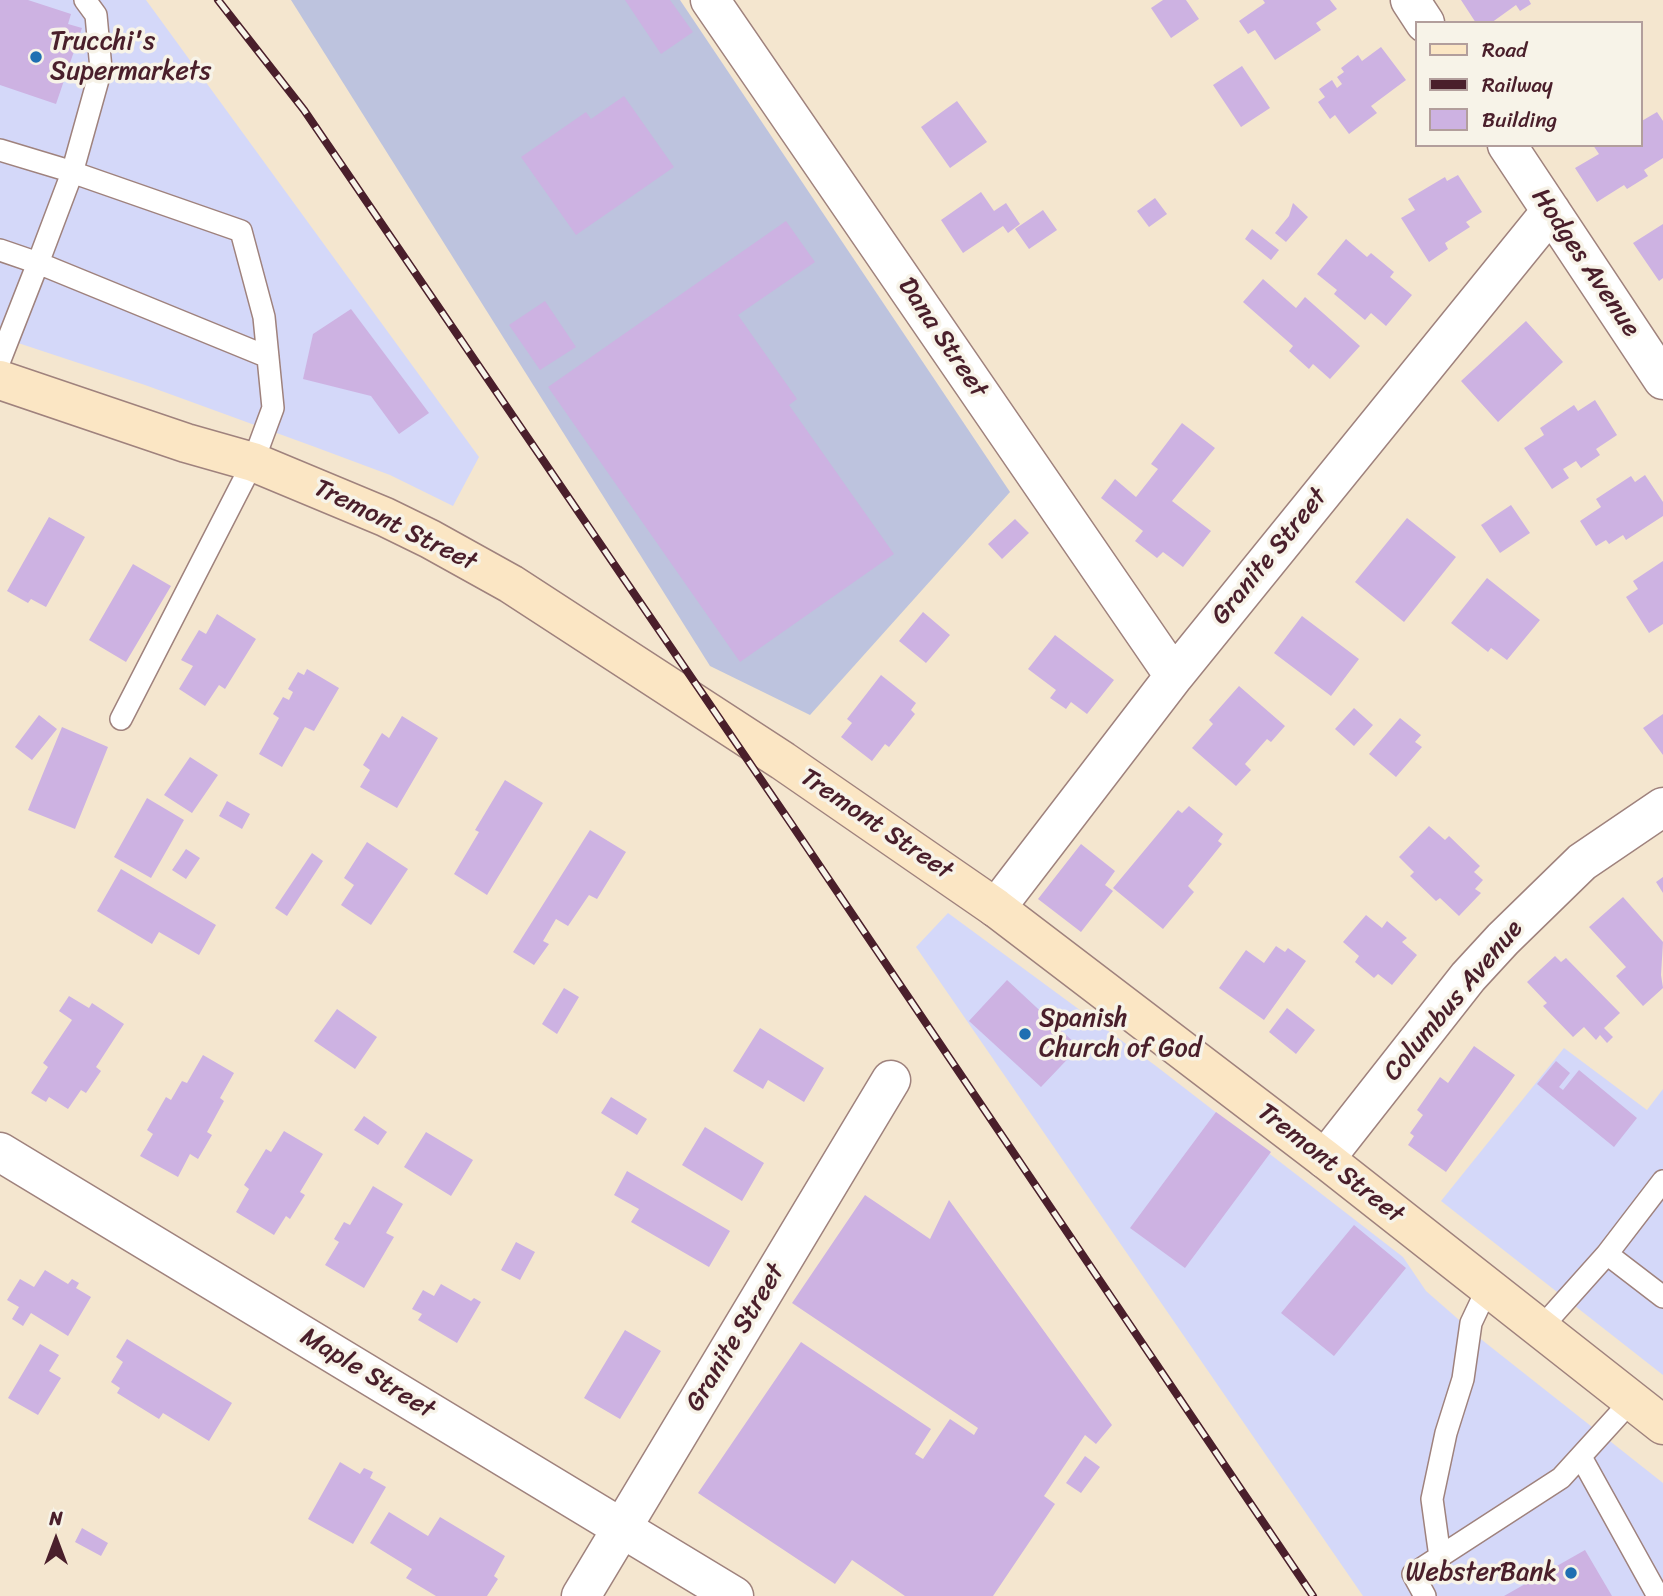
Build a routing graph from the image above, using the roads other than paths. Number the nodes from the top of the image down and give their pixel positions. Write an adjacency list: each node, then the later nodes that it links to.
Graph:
1 (85, 0): 7 (lane)
2 (710, 0): 16 (street, Dana Street)
3 (1410, 0): 4 (street)
4 (1424, 21)
5 (1508, 147): 8 (street, Hodges Avenue)
6 (0, 150): 7 (lane)
7 (72, 173): 10 (lane); 11 (lane)
8 (1551, 211): 14 (street, Hodges Avenue); 16 (street, Granite Street)
9 (0, 250): 10 (lane)
10 (38, 263): 11 (lane); 12 (lane)
11 (268, 357): 15 (lane)
12 (0, 360)
13 (0, 380): 15 (main road, Tremont Street)
14 (1663, 380)
15 (253, 462): 17 (lane); 19 (main road, Tremont Street)
16 (1174, 676): 19 (street, Granite Street)
17 (121, 719)
18 (1663, 807): 22 (street, Columbus Avenue)
19 (996, 908): 22 (main road, Tremont Street)
20 (891, 1080): 31 (street, Granite Street)
21 (0, 1152): 31 (street, Maple Street)
22 (1325, 1159): 25 (main road, Tremont Street)
23 (1663, 1181): 24 (lane)
24 (1607, 1254): 26 (lane); 27 (lane)
25 (1488, 1287): 27 (main road, Tremont Street); 32 (lane)
26 (1663, 1297)
27 (1540, 1329): 28 (main road, Tremont Street)
28 (1632, 1401): 29 (main road, Tremont Street); 30 (lane)
29 (1663, 1425)
30 (1581, 1457): 32 (lane); 36 (lane)
31 (622, 1528): 33 (street, Granite Street); 34 (street, Maple Street)
32 (1440, 1557): 35 (lane)
33 (581, 1596)
34 (734, 1596)
35 (1425, 1596)
36 (1658, 1596)

